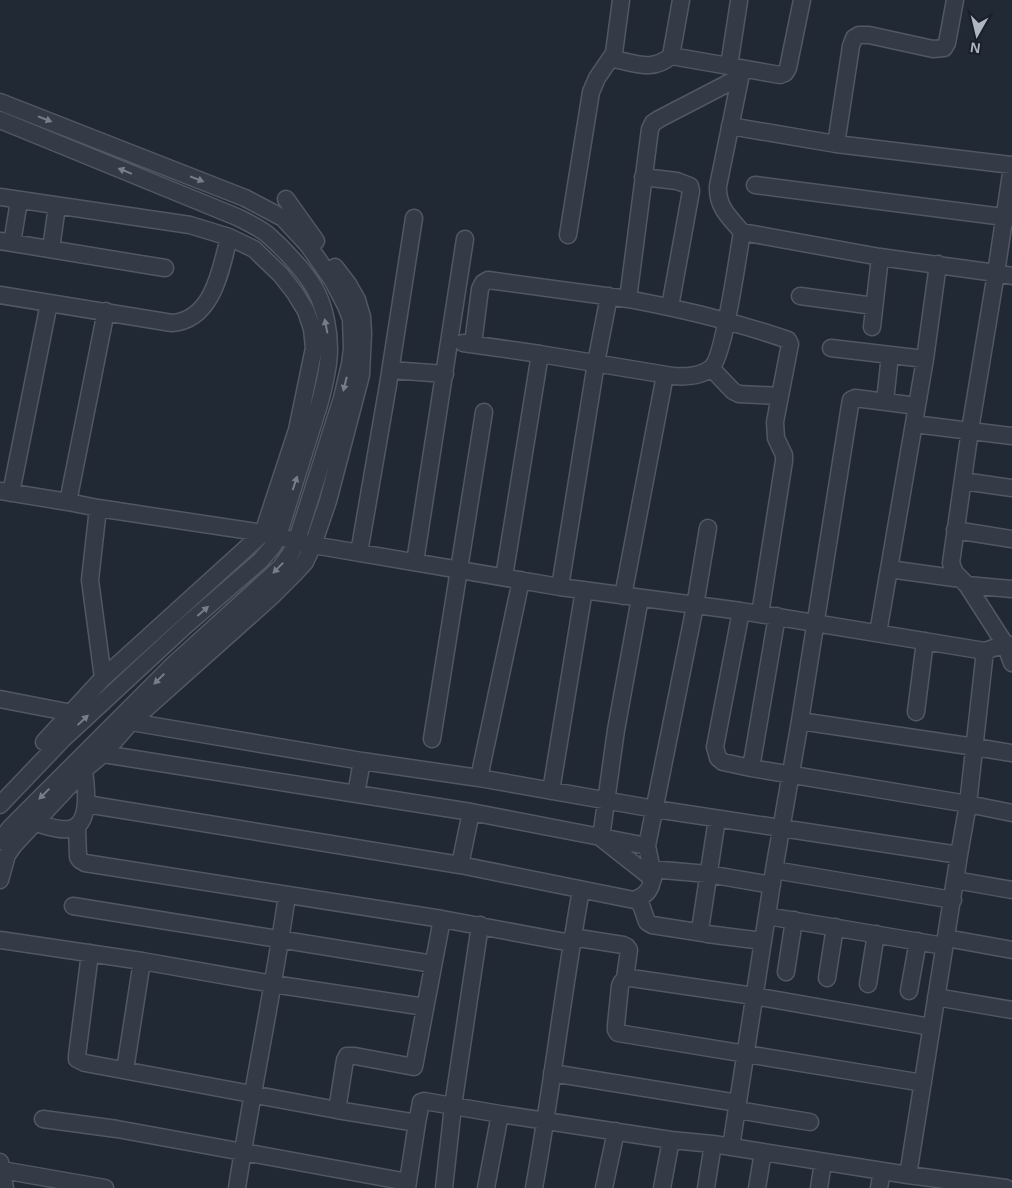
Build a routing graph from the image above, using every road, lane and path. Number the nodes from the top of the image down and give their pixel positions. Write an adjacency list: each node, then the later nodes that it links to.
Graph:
1 (621, 0): 6 (street)
2 (681, 0): 7 (street)
3 (736, 0): 8 (street)
4 (802, 0): 8 (street)
5 (954, 0): 12 (street)
6 (614, 53): 7 (street); 23 (street)
7 (671, 56): 8 (street)
8 (737, 71): 11 (street); 14 (street)
9 (0, 102): 70 (street, one-way to 70)
10 (0, 120): 68 (street, one-way to 10)
11 (730, 126): 12 (street); 22 (street)
12 (836, 144): 13 (street)
13 (1012, 166): 21 (street)
14 (643, 177): 35 (street); 38 (street)
15 (756, 185): 21 (street)
16 (0, 197): 18 (street)
17 (286, 199): 53 (street)
18 (19, 201): 19 (street); 26 (street)
19 (58, 206): 24 (street); 27 (street)
20 (414, 218): 52 (street)
21 (1008, 218): 31 (street)
22 (742, 232): 28 (street); 40 (street)
23 (568, 235)
24 (229, 237): 39 (street); 68 (street)
25 (466, 239): 42 (street)
26 (6, 242): 27 (street)
27 (51, 249): 30 (street)
28 (880, 257): 29 (street); 37 (street)
29 (938, 264): 31 (street); 47 (street)
30 (165, 268)
31 (1004, 274): 59 (street)
32 (0, 295): 36 (street)
33 (609, 296): 35 (street); 43 (street); 48 (street)
34 (800, 296): 37 (street)
35 (628, 299): 38 (street)
36 (49, 303): 39 (street); 63 (street)
37 (874, 306): 41 (street)
38 (670, 307): 40 (street)
39 (106, 311): 64 (street)
40 (726, 321): 49 (street); 54 (street)
41 (872, 327)
42 (450, 341): 43 (street); 50 (street)
43 (473, 344): 45 (street)
44 (831, 348): 46 (street)
45 (540, 354): 48 (street); 76 (street)
46 (890, 355): 47 (street); 55 (street)
47 (925, 359): 56 (street)
48 (596, 363): 51 (street); 79 (street)
49 (711, 368): 51 (street); 54 (street)
50 (445, 374): 52 (street); 73 (street)
51 (665, 375): 82 (street)
52 (390, 378): 53 (street); 72 (street)
53 (360, 381): 71 (street)
54 (780, 396): 86 (street)
55 (885, 402): 56 (street); 88 (street)
56 (917, 406): 58 (street)
57 (484, 412): 75 (street)
58 (914, 424): 59 (street); 74 (street)
59 (970, 430): 60 (street); 61 (street)
60 (1012, 436)
61 (963, 482): 62 (street); 67 (street)
62 (1012, 488)
63 (6, 492): 64 (street)
64 (68, 502): 65 (street)
65 (98, 508): 68 (street); 94 (street)
66 (708, 528): 84 (street)
67 (955, 530): 69 (street); 78 (street)
68 (270, 534): 70 (street); 94 (street); 115 (street, one-way to 68)
69 (1012, 539)
70 (297, 540): 71 (street); 124 (street, one-way to 124)
71 (314, 545): 72 (street); 99 (street)
72 (359, 553): 73 (street)
73 (415, 562): 75 (street)
74 (889, 569): 78 (street); 89 (street)
75 (460, 570): 76 (street); 100 (street)
76 (504, 577): 77 (street)
77 (521, 580): 79 (street); 108 (street)
78 (964, 582): 80 (street); 91 (street)
79 (560, 587): 81 (street)
80 (1012, 589)
81 (584, 590): 82 (street); 110 (street)
82 (623, 596): 83 (street)
83 (640, 598): 84 (street); 112 (street)
84 (695, 606): 85 (street); 116 (street)
85 (741, 611): 86 (street); 105 (street)
86 (760, 614): 87 (street)
87 (777, 616): 88 (street); 105 (street)
88 (815, 623): 89 (street); 98 (street)
89 (878, 633): 90 (street)
90 (925, 641): 92 (street); 96 (street)
91 (1008, 644): 92 (street); 93 (street)
92 (986, 651): 101 (street)
93 (1012, 663)
94 (103, 678): 97 (street)
95 (0, 699): 97 (street)
96 (916, 712)
97 (72, 713): 109 (street)
98 (800, 721): 101 (street); 107 (street)
99 (131, 722): 102 (street); 104 (street)
100 (432, 739)
101 (976, 747): 103 (street); 114 (street)
102 (103, 754): 106 (street); 111 (street)
103 (1012, 754)
104 (362, 761): 108 (street); 111 (street)
105 (751, 768): 107 (street)
106 (84, 770): 113 (street); 120 (street)
107 (789, 774): 114 (street); 122 (street)
108 (479, 778): 110 (street)
109 (0, 789)
110 (550, 791): 112 (street)
111 (356, 794): 117 (street)
112 (607, 801): 116 (street); 123 (street)
113 (86, 804): 121 (street); 127 (street)
114 (968, 804): 118 (street); 126 (street)
115 (0, 805)
116 (655, 809): 119 (street); 125 (street)
117 (471, 812): 123 (street); 127 (street)
118 (1012, 813)
119 (717, 819): 122 (street); 129 (street)
120 (35, 823): 121 (street); 131 (street)
121 (77, 827): 135 (street)
122 (782, 827): 126 (street); 130 (street)
123 (601, 838): 125 (street); 128 (street)
124 (0, 841)
125 (647, 846): 128 (street)
126 (959, 855): 132 (street)
127 (460, 865): 133 (street)
128 (652, 874): 129 (street); 136 (street)
129 (708, 874): 130 (street); 144 (street)
130 (773, 877): 137 (street); 139 (street)
131 (0, 880)
132 (955, 880): 134 (street); 137 (street)
133 (580, 890): 136 (street); 148 (street)
134 (1012, 890)
135 (287, 895): 140 (street); 147 (street)
136 (639, 899): 144 (street)
137 (953, 900): 151 (street)
138 (73, 906): 147 (street)
139 (767, 916): 141 (street); 149 (street)
140 (442, 919): 142 (street); 155 (street)
141 (794, 920): 143 (street); 156 (street)
142 (480, 926): 148 (street); 172 (street)
143 (835, 927): 145 (street); 158 (street)
144 (703, 933): 149 (street)
145 (876, 934): 150 (street); 160 (street)
146 (0, 940): 153 (street)
147 (280, 940): 155 (street); 159 (street)
148 (572, 940): 157 (street); 169 (street)
149 (763, 941): 162 (street)
150 (918, 941): 151 (street); 161 (street)
151 (945, 942): 152 (street); 163 (street)
152 (1012, 950)
153 (90, 953): 154 (street); 168 (street)
154 (142, 961): 159 (street); 168 (street)
155 (433, 964): 164 (street)
156 (786, 972)
157 (625, 978): 162 (street); 167 (street)
158 (827, 978)
159 (273, 984): 164 (street); 171 (street)
160 (868, 984)
161 (908, 991)
162 (754, 996): 166 (street); 167 (street)
163 (936, 997): 165 (street); 166 (street)
164 (425, 1007): 174 (street)
165 (1012, 1010)
166 (931, 1027): 170 (street)
167 (745, 1053): 170 (street); 173 (street)
168 (125, 1070): 171 (street)
169 (552, 1073): 173 (street); 177 (street)
170 (923, 1082): 189 (street)
171 (252, 1094): 174 (street); 185 (street)
172 (453, 1106): 175 (street); 178 (street); 196 (street)
173 (737, 1106): 179 (street); 183 (street)
174 (337, 1110): 178 (street)
175 (500, 1114): 177 (street); 197 (street)
176 (43, 1119): 185 (street)
177 (546, 1121): 180 (street); 198 (street)
178 (417, 1122): 191 (street)
179 (810, 1122)
180 (616, 1131): 181 (street); 199 (street)
181 (671, 1140): 182 (street); 200 (street)
182 (713, 1144): 183 (street); 201 (street)
183 (731, 1147): 184 (street)
184 (763, 1152): 186 (street); 202 (street)
185 (242, 1153): 191 (street); 195 (street)
186 (823, 1162): 188 (street); 203 (street)
187 (1, 1166): 193 (street); 194 (street)
188 (882, 1171): 189 (street); 204 (street)
189 (908, 1175): 190 (street)
190 (934, 1183): 192 (street)
191 (408, 1185)
192 (968, 1185): 205 (street)
193 (5, 1188)
194 (105, 1188)
195 (237, 1188)
196 (444, 1188)
197 (486, 1188)
198 (534, 1188)
199 (604, 1188)
200 (662, 1188)
201 (706, 1188)
202 (757, 1188)
203 (818, 1188)
204 (879, 1188)
205 (1006, 1188)

